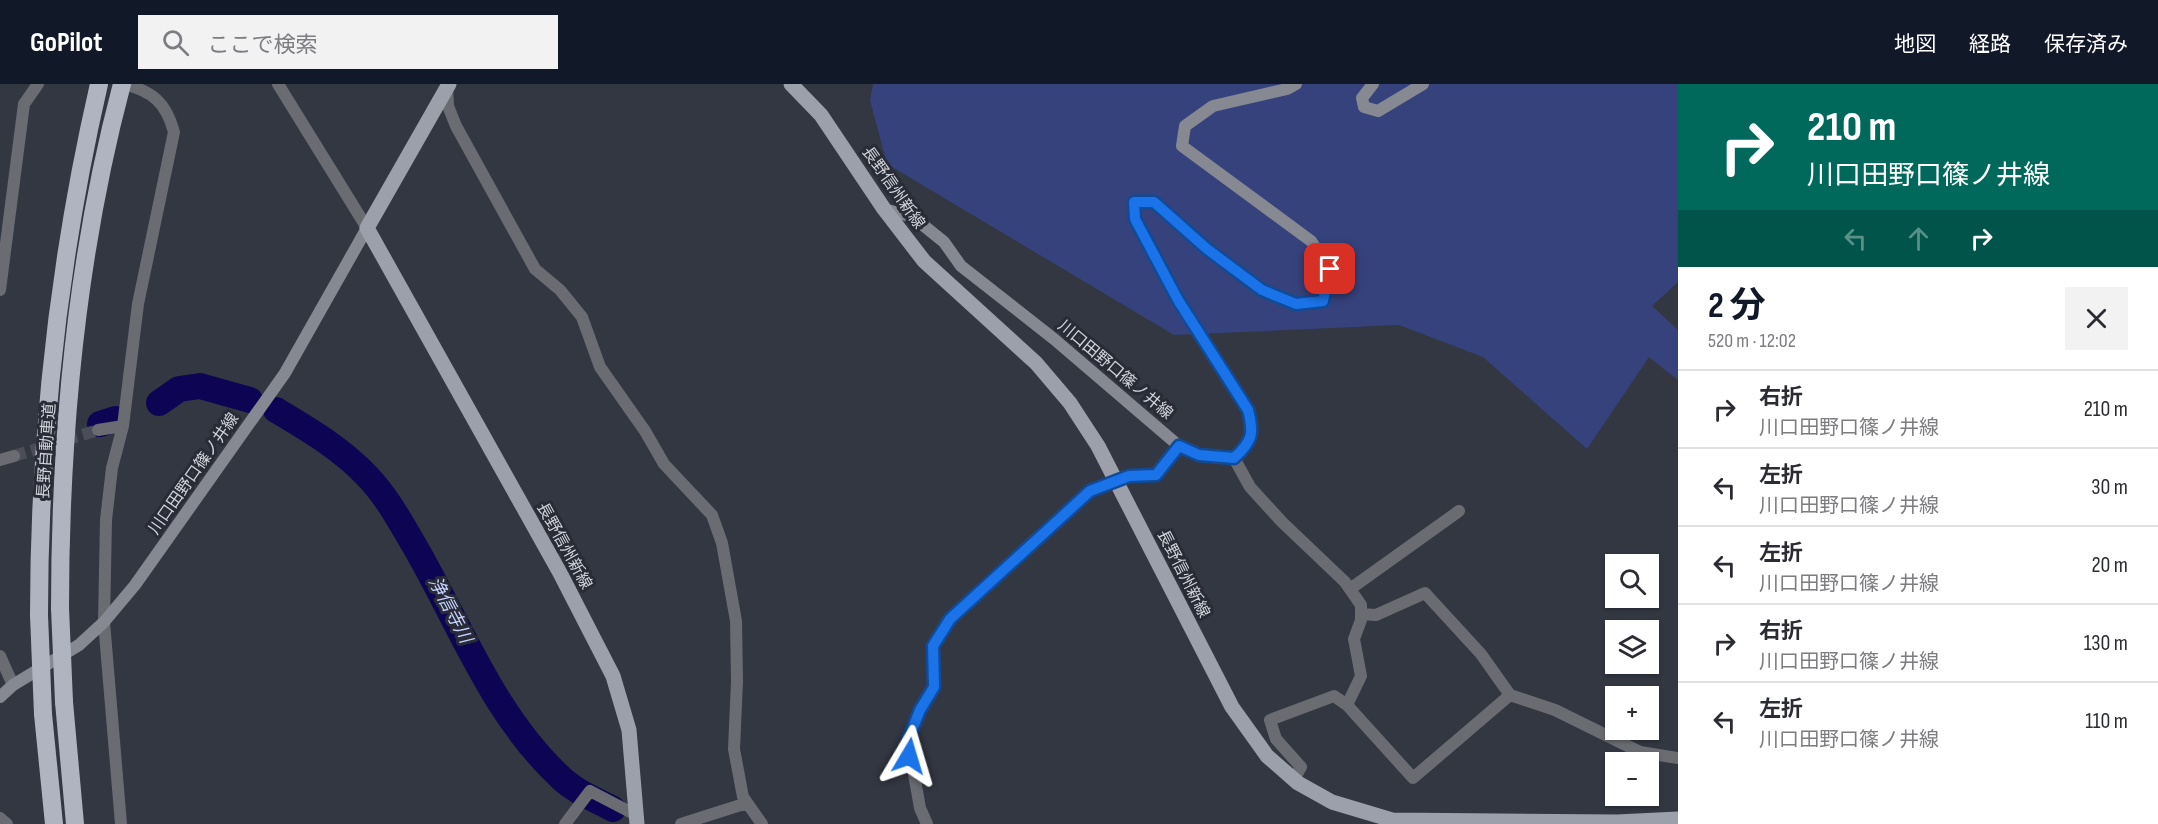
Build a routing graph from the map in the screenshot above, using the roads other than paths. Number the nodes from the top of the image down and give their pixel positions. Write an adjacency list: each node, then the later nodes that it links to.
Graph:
1 (38, 84): 13 (street)
2 (278, 84): 12 (street)
3 (791, 84): 11 (main road, 長野信州新線)
4 (1296, 84): 18 (main road)
5 (1373, 84): 6 (main road)
6 (1423, 84)
7 (447, 85): 12 (main road); 31 (street)
8 (143, 86): 10 (street); 14 (street)
9 (98, 89): 36 (highway, 長野自動車道, bridge)
10 (121, 89): 37 (highway, 長野自動車道, bridge)
11 (884, 209): 16 (main road, 川口田野口篠ノ井線); 30 (main road, 長野信州新線)
12 (367, 228): 23 (main road, 川口田野口篠ノ井線); 34 (main road, 長野信州新線)
13 (0, 290)
14 (123, 426): 15 (street); 23 (street)
15 (98, 430)
16 (1179, 446): 18 (main road, 川口田野口篠ノ井線); 42 (street, bridge)
17 (14, 456): 19 (street)
18 (1234, 458): 21 (street)
19 (0, 460)
20 (1459, 511): 21 (street)
21 (1350, 589): 22 (street)
22 (1361, 614): 26 (street); 28 (street)
23 (104, 622): 25 (main road, 川口田野口篠ノ井線); 38 (street)
24 (0, 656): 25 (street)
25 (13, 685): 27 (main road, 川口田野口篠ノ井線)
26 (1510, 694): 28 (street); 29 (street)
27 (0, 697)
28 (1347, 705): 30 (street)
29 (1678, 758)
30 (1294, 780): 33 (main road, 長野信州新線)
31 (747, 803): 40 (street); 41 (street)
32 (0, 818): 35 (street)
33 (1678, 819)
34 (637, 820): 39 (street)
35 (7, 824)
36 (54, 824)
37 (75, 824)
38 (121, 824)
39 (565, 824)
40 (681, 824)
41 (762, 824)
42 (927, 824)

